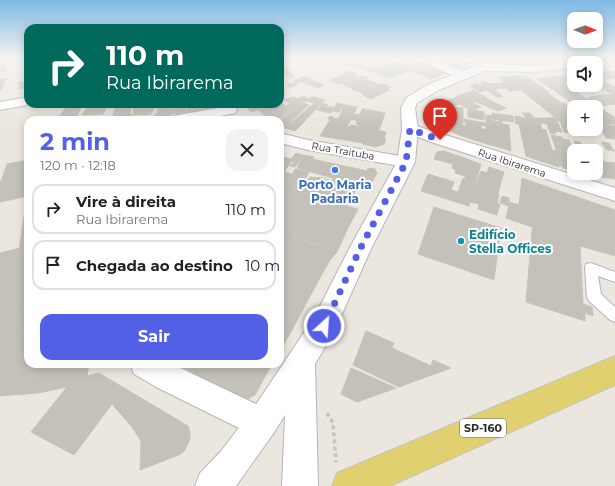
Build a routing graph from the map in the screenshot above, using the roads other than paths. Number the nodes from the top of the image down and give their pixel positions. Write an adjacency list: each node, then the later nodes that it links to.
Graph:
1 (449, 82): 6 (street)
2 (24, 102): 3 (street)
3 (0, 106)
4 (233, 111): 5 (street)
5 (202, 116)
6 (410, 129): 8 (street); 9 (street, Rua Ibirarema)
7 (284, 139): 8 (street, Rua Traituba)
8 (406, 162): 12 (street)
9 (615, 195)
10 (615, 277): 11 (lane)
11 (615, 316)
12 (301, 363): 15 (street); 18 (street)
13 (151, 368): 15 (street)
14 (615, 370): 16 (main road, SP-160)
15 (262, 422): 17 (street)
16 (343, 478)
17 (213, 486)
18 (300, 486)

